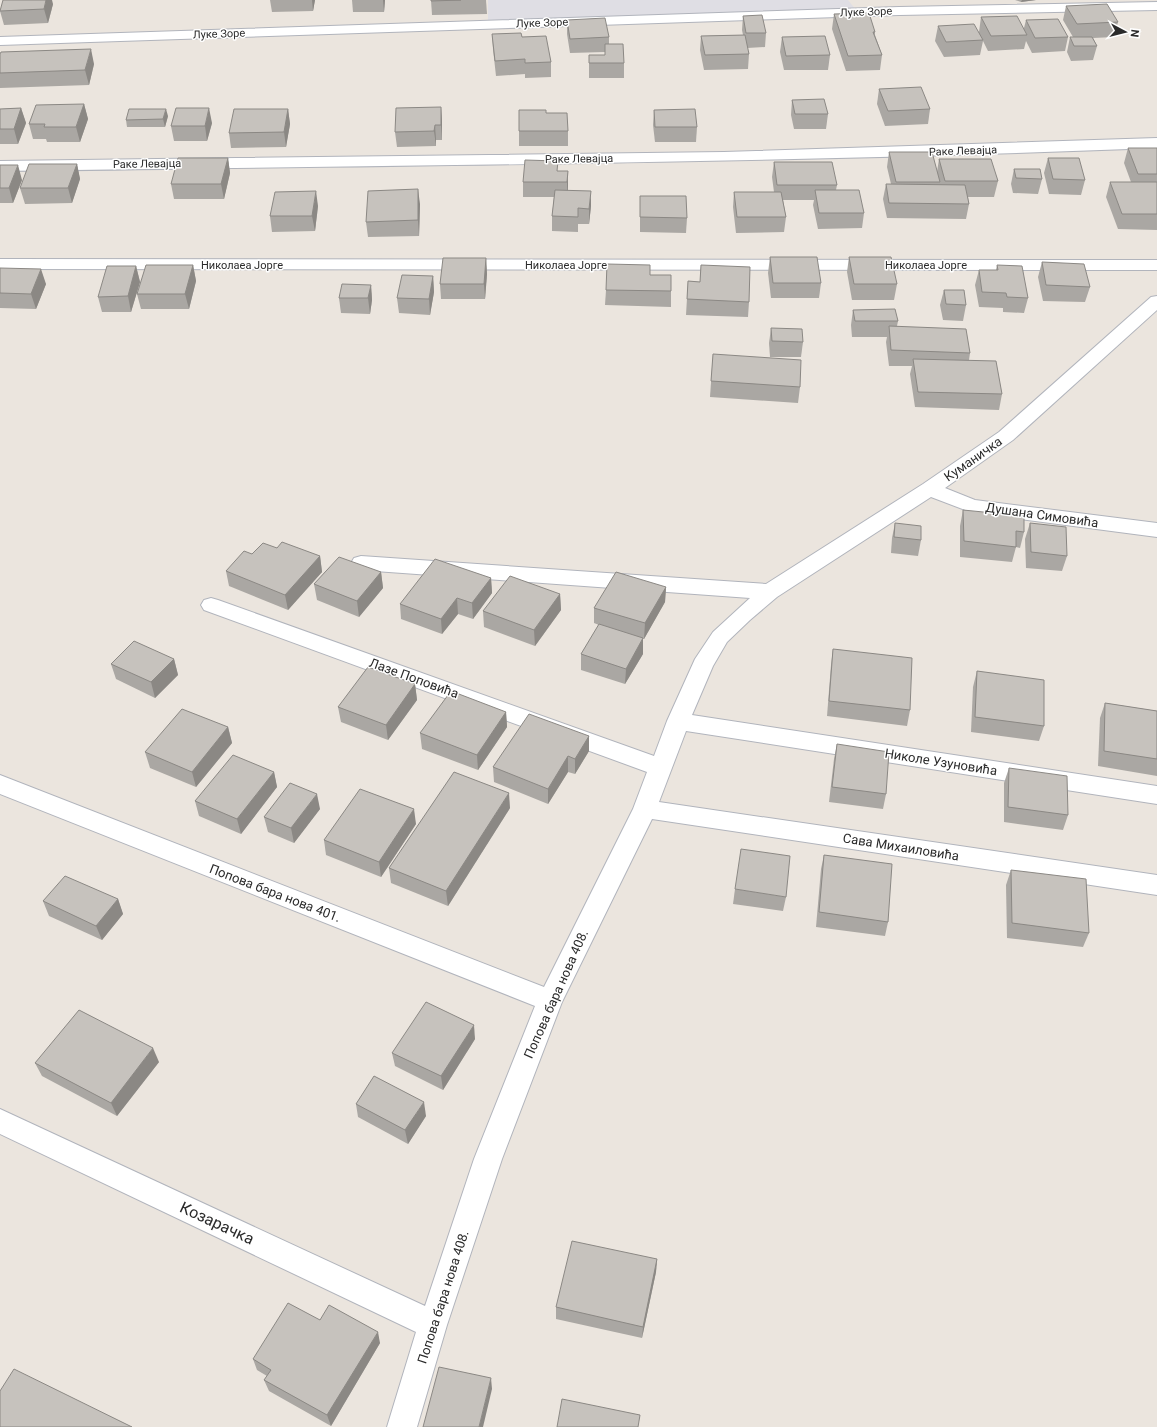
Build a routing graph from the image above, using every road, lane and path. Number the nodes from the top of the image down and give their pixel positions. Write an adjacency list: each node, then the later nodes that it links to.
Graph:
1 (886, 0): 3 (street)
2 (1157, 6): 3 (street, Луке Зоре)
3 (899, 11): 4 (street, Луке Зоре)
4 (0, 41)
5 (1157, 143): 6 (street, Раке Левајца)
6 (0, 166)
7 (0, 264): 8 (street, Николаеа Јорге)
8 (1157, 265)
9 (1157, 301): 10 (street, Куманичка)
10 (930, 489): 11 (street, Душана Симовића); 13 (street, Куманичка)
11 (1157, 530)
12 (361, 562): 13 (street)
13 (770, 592): 15 (street, Попова бара нова 408.)
14 (211, 605): 16 (street, Лазе Поповића)
15 (678, 721): 16 (street, Попова бара нова 408.); 18 (street, Николе Узуновића)
16 (661, 768): 19 (street, Попова бара нова 408.)
17 (0, 784): 21 (street, Попова бара нова 401.)
18 (1157, 795)
19 (645, 809): 20 (street, Сава Михаиловића); 21 (street, Попова бара нова 408.)
20 (1157, 886)
21 (550, 1001): 23 (street, Попова бара нова 408.)
22 (0, 1121): 23 (street, Козарачка)
23 (433, 1325): 24 (street, Попова бара нова 408.)
24 (402, 1427)

